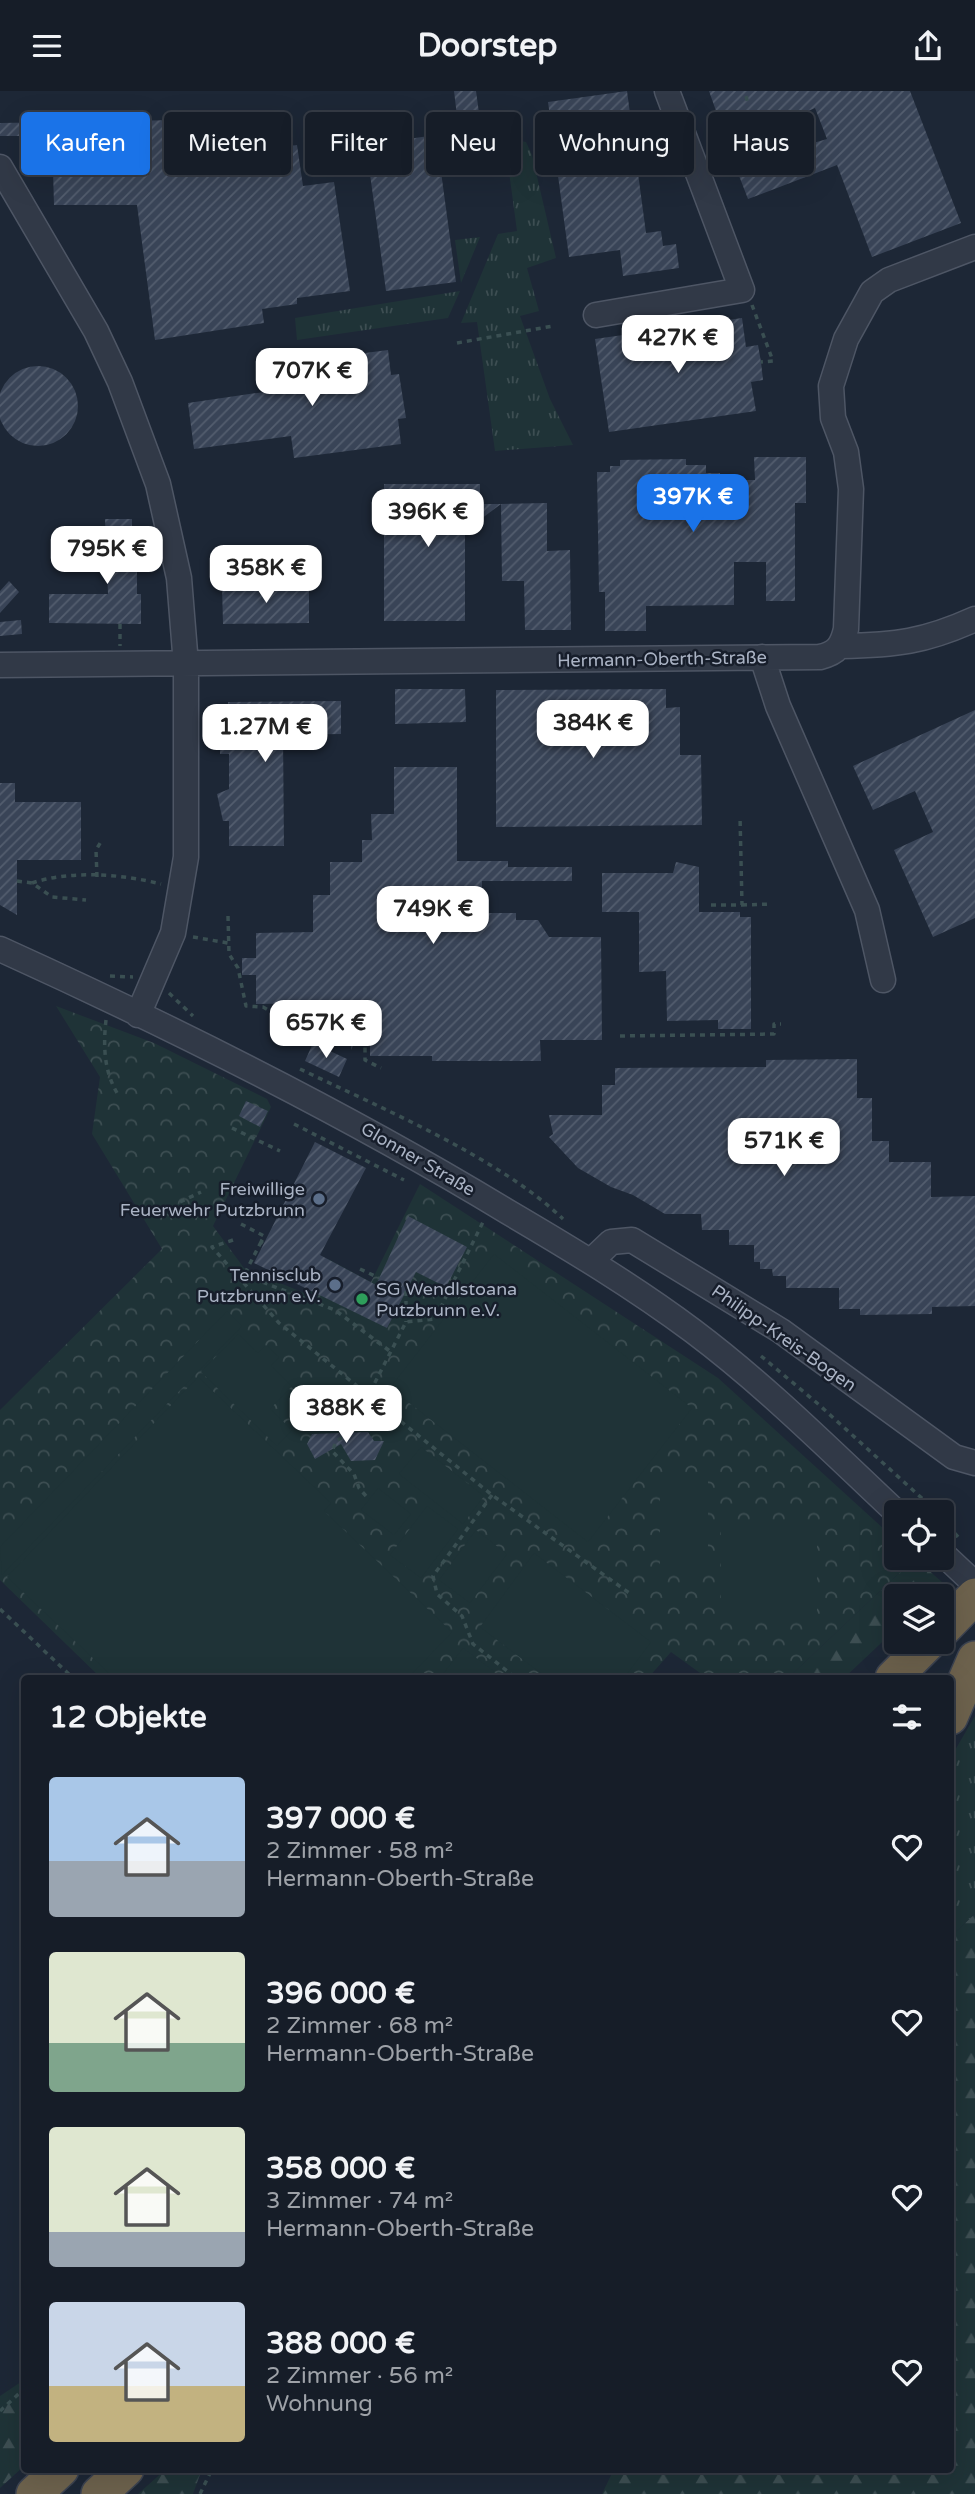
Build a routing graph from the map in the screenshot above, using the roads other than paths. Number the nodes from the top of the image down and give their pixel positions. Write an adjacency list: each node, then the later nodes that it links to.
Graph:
1 (667, 91): 4 (street)
2 (0, 167): 9 (street)
3 (975, 247): 6 (street)
4 (596, 315)
5 (975, 619): 6 (street, Hermann-Oberth-Straße)
6 (841, 646): 7 (street, Hermann-Oberth-Straße)
7 (762, 657): 9 (street, Hermann-Oberth-Straße); 11 (street)
8 (0, 665): 9 (street, Hermann-Oberth-Straße)
9 (186, 665): 12 (street)
10 (0, 949): 12 (street, Glonner Straße)
11 (883, 981)
12 (138, 1015): 13 (street, Glonner Straße)
13 (591, 1261): 14 (street, Philipp-Kreis-Bogen); 15 (street, Glonner Straße)
14 (975, 1462)
15 (884, 1501)
16 (954, 1564): 17 (street)
17 (975, 1584)
18 (975, 1596): 19 (highway)
19 (954, 1618)
20 (917, 1654): 22 (highway)
21 (975, 1659): 23 (highway); 24 (highway)
22 (896, 1675)
23 (954, 1680)
24 (954, 1708)
25 (57, 2473): 27 (highway)
26 (122, 2473): 28 (highway)
27 (34, 2494)
28 (99, 2494)

